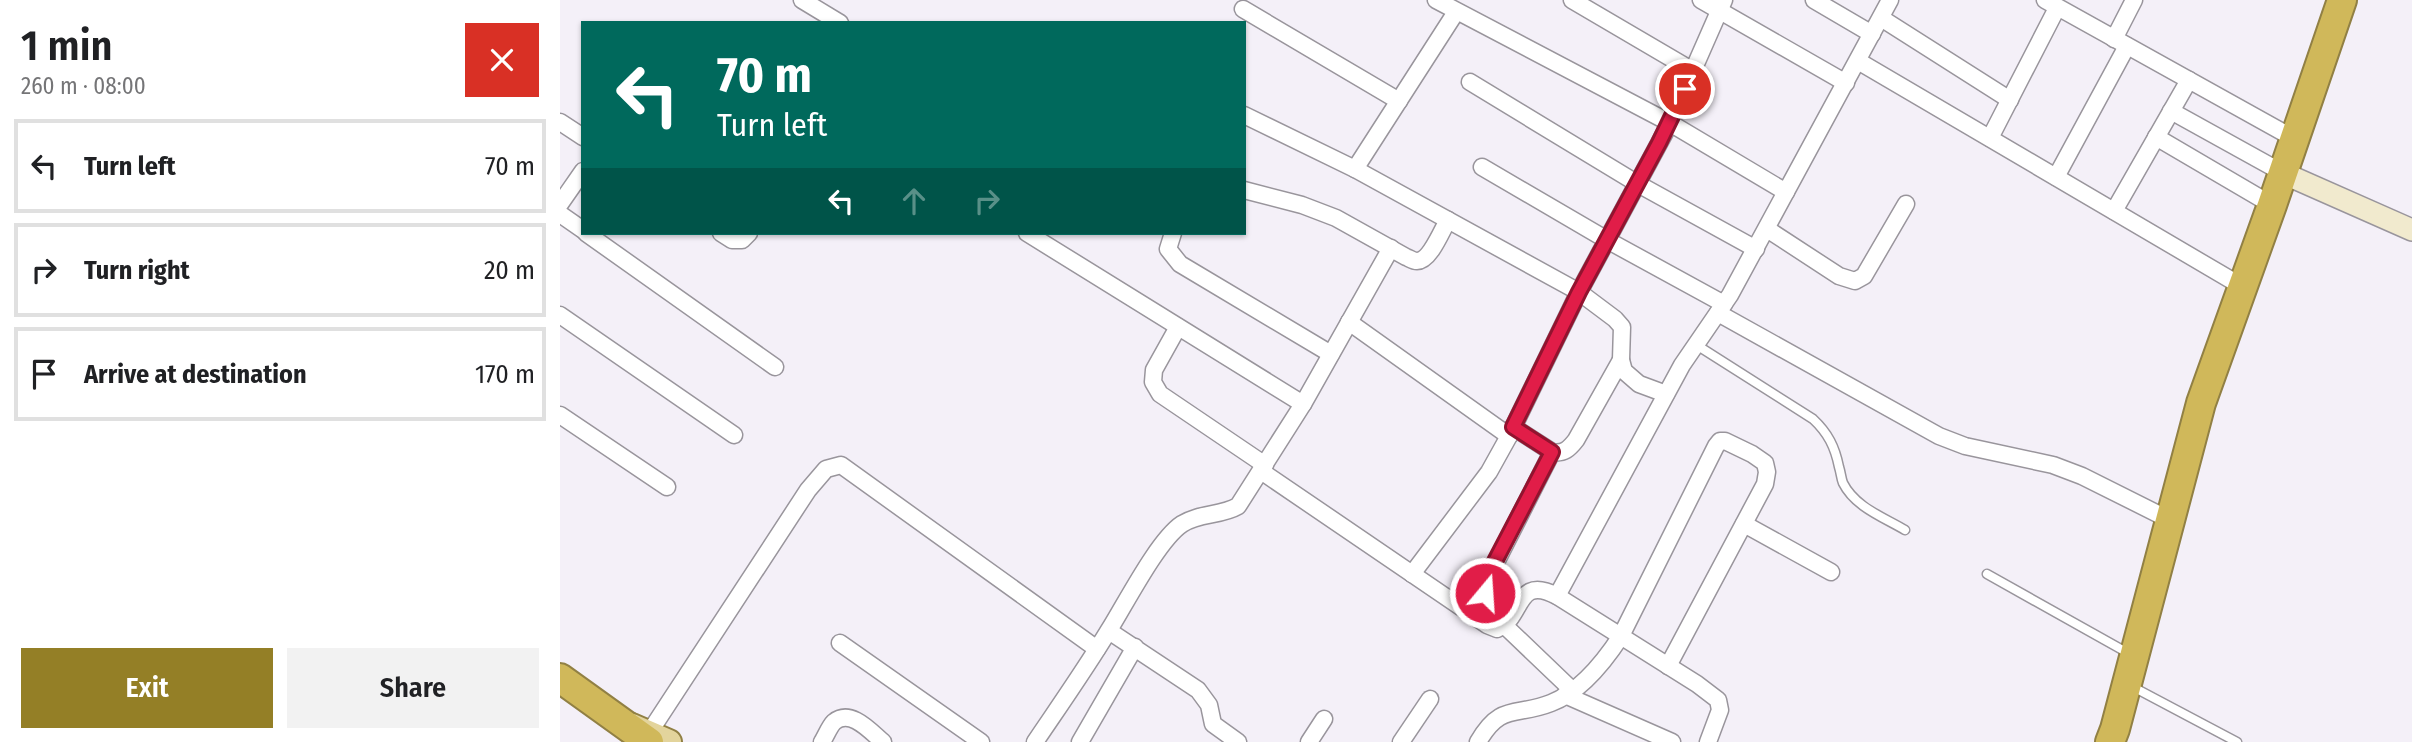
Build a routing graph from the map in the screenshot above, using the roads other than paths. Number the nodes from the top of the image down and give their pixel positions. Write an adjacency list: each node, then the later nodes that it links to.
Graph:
1 (802, 0): 15 (street)
2 (835, 0): 15 (street)
3 (1436, 0): 13 (street)
4 (1573, 0): 19 (street)
5 (1701, 0): 11 (street)
6 (1814, 0): 16 (street)
7 (1890, 0): 14 (street)
8 (2134, 0): 17 (street)
9 (2342, 0): 32 (highway)
10 (2051, 4): 17 (street); 23 (street)
11 (1721, 5): 19 (street); 22 (street)
12 (1241, 11): 24 (street)
13 (1456, 12): 24 (street); 28 (street)
14 (1881, 18): 16 (street); 23 (street)
15 (833, 19)
16 (1872, 34): 18 (street)
17 (2120, 43): 20 (street); 37 (street)
18 (1858, 61): 22 (street); 31 (street)
19 (1693, 72): 28 (street)
20 (2189, 80): 25 (street); 32 (street)
21 (1471, 82): 38 (street)
22 (1846, 83): 40 (street)
23 (2010, 100): 31 (street)
24 (1399, 101): 34 (street)
25 (2171, 111): 30 (street); 35 (street)
26 (1246, 116): 34 (street)
27 (560, 122): 29 (street)
28 (1670, 123): 38 (street); 40 (street)
29 (581, 136)
30 (2157, 137): 43 (street); 44 (street)
31 (1990, 138): 37 (street)
32 (2295, 139): 35 (highway)
33 (1482, 167): 55 (street)
34 (1355, 169): 46 (street)
35 (2283, 173): 43 (highway); 49 (street)
36 (581, 174): 41 (street)
37 (2056, 177): 44 (street)
38 (1638, 184): 55 (street); 57 (street)
39 (1246, 191): 56 (street)
40 (1786, 192): 47 (street)
41 (560, 204)
42 (1906, 204): 47 (street)
43 (2272, 205): 58 (highway)
44 (2114, 211): 58 (street)
45 (560, 214): 48 (street)
46 (1448, 220): 56 (street); 59 (street)
47 (1767, 229): 57 (street)
48 (581, 230)
49 (2412, 230)
50 (588, 235): 67 (street)
51 (724, 235): 52 (street)
52 (747, 235)
53 (1030, 235): 63 (street)
54 (1172, 235): 65 (street)
55 (1607, 240): 59 (street); 60 (street)
56 (1391, 248): 62 (street)
57 (1756, 249): 60 (street)
58 (2243, 287): 76 (highway)
59 (1579, 292): 66 (street); 71 (street)
60 (1721, 308): 64 (street); 76 (street)
61 (560, 315): 72 (street)
62 (1349, 322): 65 (street); 71 (street)
63 (1178, 327): 69 (street); 74 (street)
64 (1695, 344): 68 (street); 78 (lane)
65 (1331, 354): 69 (street)
66 (1621, 360): 68 (street); 73 (street)
67 (775, 367)
68 (1666, 394): 82 (street)
69 (1303, 404): 74 (street)
70 (560, 415): 75 (street)
71 (1511, 432): 73 (street); 80 (street)
72 (734, 435)
73 (1552, 452): 83 (street)
74 (1263, 468): 80 (street); 84 (street)
75 (667, 487)
76 (2170, 520): 89 (highway)
77 (1744, 524): 79 (street); 85 (street); 90 (street)
78 (1905, 530)
79 (1831, 572)
80 (1412, 574): 83 (street)
81 (1987, 574): 89 (lane)
82 (1556, 596): 83 (street); 85 (street)
83 (1507, 622): 93 (street)
84 (1109, 631): 87 (street); 88 (street)
85 (1621, 636): 90 (street); 93 (street)
86 (840, 643): 99 (street)
87 (1135, 647): 101 (street); 102 (street)
88 (1097, 649): 96 (street); 100 (street)
89 (2134, 656): 92 (highway)
90 (1668, 666): 107 (street)
91 (560, 678): 96 (highway)
92 (2127, 684): 108 (highway); 109 (lane)
93 (1569, 692): 105 (street); 106 (street)
94 (1430, 699): 104 (street)
95 (1324, 719): 103 (street)
96 (645, 736)
97 (822, 742): 98 (street)
98 (883, 742)
99 (981, 742)
100 (1035, 742)
101 (1080, 742)
102 (1238, 742)
103 (1309, 742)
104 (1401, 742)
105 (1478, 742)
106 (1672, 742)
107 (1708, 742)
108 (2110, 742)
109 (2237, 742)

